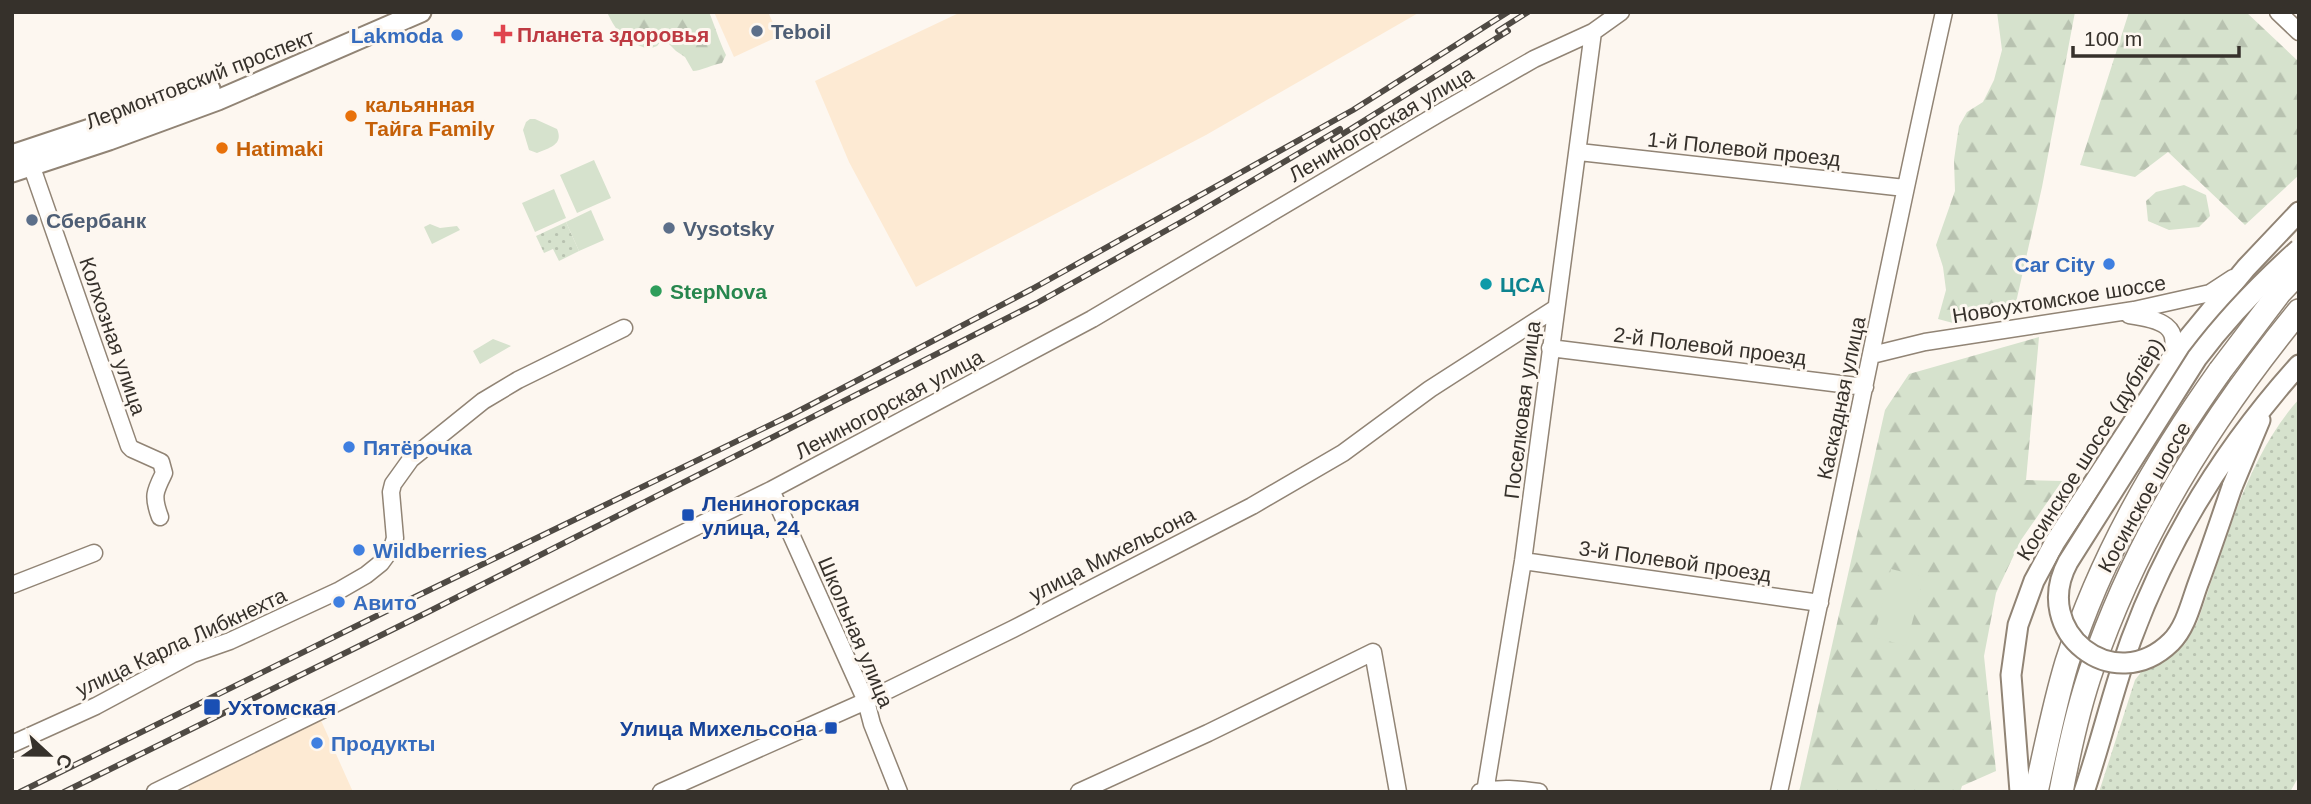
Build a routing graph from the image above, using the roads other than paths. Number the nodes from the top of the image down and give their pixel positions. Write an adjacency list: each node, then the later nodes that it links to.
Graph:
1 (391, 12): 9 (main road, Лермонтовский проспект)
2 (421, 12): 9 (main road, Лермонтовский проспект)
3 (1621, 12): 6 (street, Лениногорская улица)
4 (1944, 12): 11 (street, Каскадная улица)
5 (2278, 12): 7 (street)
6 (1593, 32): 8 (street, Поселковая улица); 27 (street, Лениногорская улица)
7 (2299, 32)
8 (1579, 152): 11 (street, 1-й Полевой проезд); 17 (street, Поселковая улица)
9 (23, 157): 10 (main road); 28 (street, Колхозная улица)
10 (12, 172)
11 (1905, 188): 22 (street, Каскадная улица)
12 (2294, 217): 14 (main road, Косинское шоссе (дублёр)); 16 (main road)
13 (2299, 249): 26 (main road, bridge)
14 (2246, 268): 19 (street, Новоухтомское шоссе); 24 (main road, Косинское шоссе (дублёр))
15 (2299, 272): 45 (highway, Косинское шоссе, bridge)
16 (2299, 287)
17 (1556, 308): 21 (street, Поселковая улица); 33 (street, улица Михельсона)
18 (2299, 311): 46 (highway, Косинское шоссе)
19 (2116, 313): 22 (street, Новоухтомское шоссе); 24 (street)
20 (624, 328): 34 (street, улица Карла Либкнехта)
21 (1550, 348): 25 (street, 2-й Полевой проезд); 30 (street, Поселковая улица)
22 (1872, 355): 25 (street, Каскадная улица)
23 (2299, 365): 26 (main road)
24 (2160, 378): 44 (main road, Косинское шоссе (дублёр))
25 (1864, 387): 32 (street, Каскадная улица)
26 (2271, 396): 47 (main road)
27 (771, 490): 33 (street, Школьная улица); 35 (street, Лениногорская улица)
28 (160, 517)
29 (94, 553): 31 (street)
30 (1523, 561): 32 (street, 3-й Полевой проезд); 37 (street, Поселковая улица)
31 (12, 585)
32 (1821, 603): 43 (street, Каскадная улица)
33 (866, 701): 38 (street, улица Михельсона); 39 (street, Школьная улица)
34 (12, 744)
35 (182, 785): 36 (street, Лениногорская улица)
36 (163, 790)
37 (1483, 791): 42 (street)
38 (661, 792)
39 (899, 792)
40 (1079, 792): 41 (street)
41 (1398, 792)
42 (1539, 792)
43 (1779, 792)
44 (2020, 792)
45 (2036, 792)
46 (2061, 792)
47 (2084, 792)

